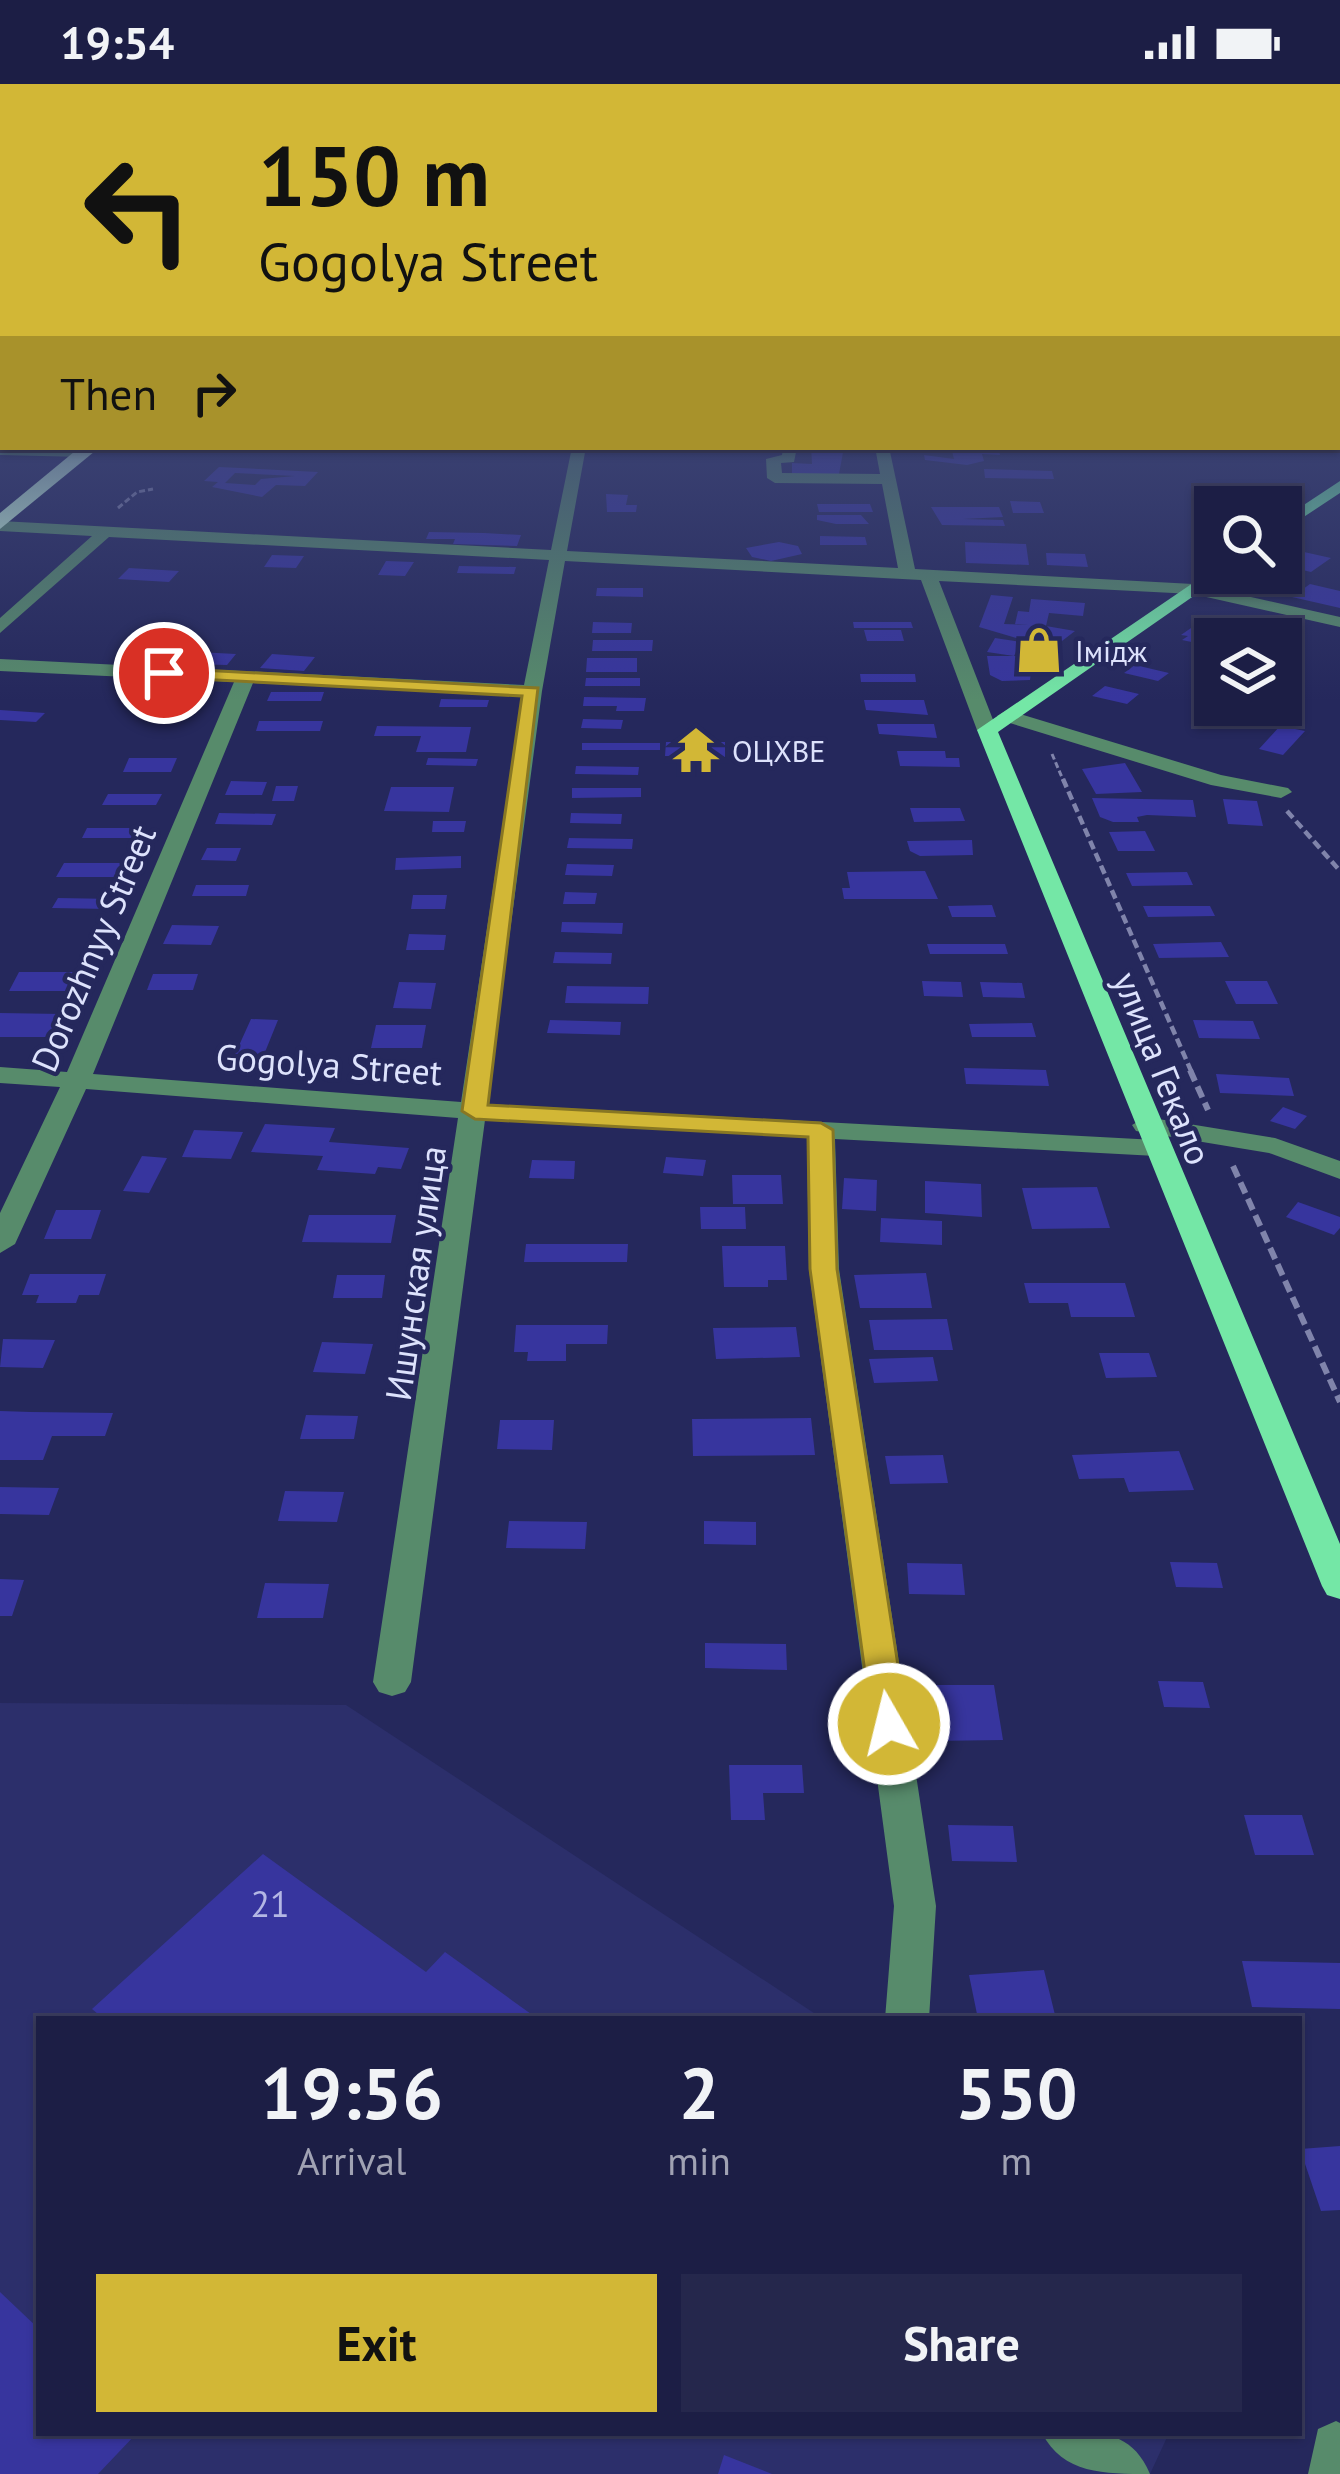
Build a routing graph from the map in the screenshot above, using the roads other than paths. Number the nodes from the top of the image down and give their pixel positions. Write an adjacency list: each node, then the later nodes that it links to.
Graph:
1 (56, 478): 7 (highway)
2 (572, 478): 9 (street, Ишунская улица)
3 (775, 478): 4 (street)
4 (889, 479): 10 (street, улица Гекало)
5 (1340, 486): 6 (main road)
6 (1302, 512)
7 (0, 525): 8 (street)
8 (101, 535): 9 (street); 13 (street)
9 (554, 558): 10 (street); 16 (street, Ишунская улица)
10 (918, 574): 11 (street); 17 (street, улица Гекало)
11 (1193, 589): 12 (street); 17 (main road)
12 (1340, 622)
13 (0, 628)
14 (0, 665): 15 (street)
15 (246, 677): 16 (street); 20 (street, Dorozhnyy Street)
16 (532, 691): 21 (street, Ишунская улица)
17 (997, 723): 18 (street); 23 (main road, улица Гекало)
18 (1281, 792)
19 (0, 1075): 20 (street, Gogolya Street)
20 (77, 1081): 21 (street, Gogolya Street); 25 (street, Dorozhnyy Street)
21 (475, 1111): 22 (street, Gogolya Street); 27 (street, Ишунская улица)
22 (821, 1130): 23 (street, Gogolya Street); 28 (street)
23 (1151, 1136): 24 (street, Gogolya Street); 26 (main road, улица Гекало)
24 (1340, 1171)
25 (0, 1244)
26 (1340, 1586)
27 (392, 1682)
28 (907, 2016)
29 (1072, 2436): 31 (street)
30 (1340, 2449): 32 (street)
31 (1124, 2474)
32 (1334, 2474)

